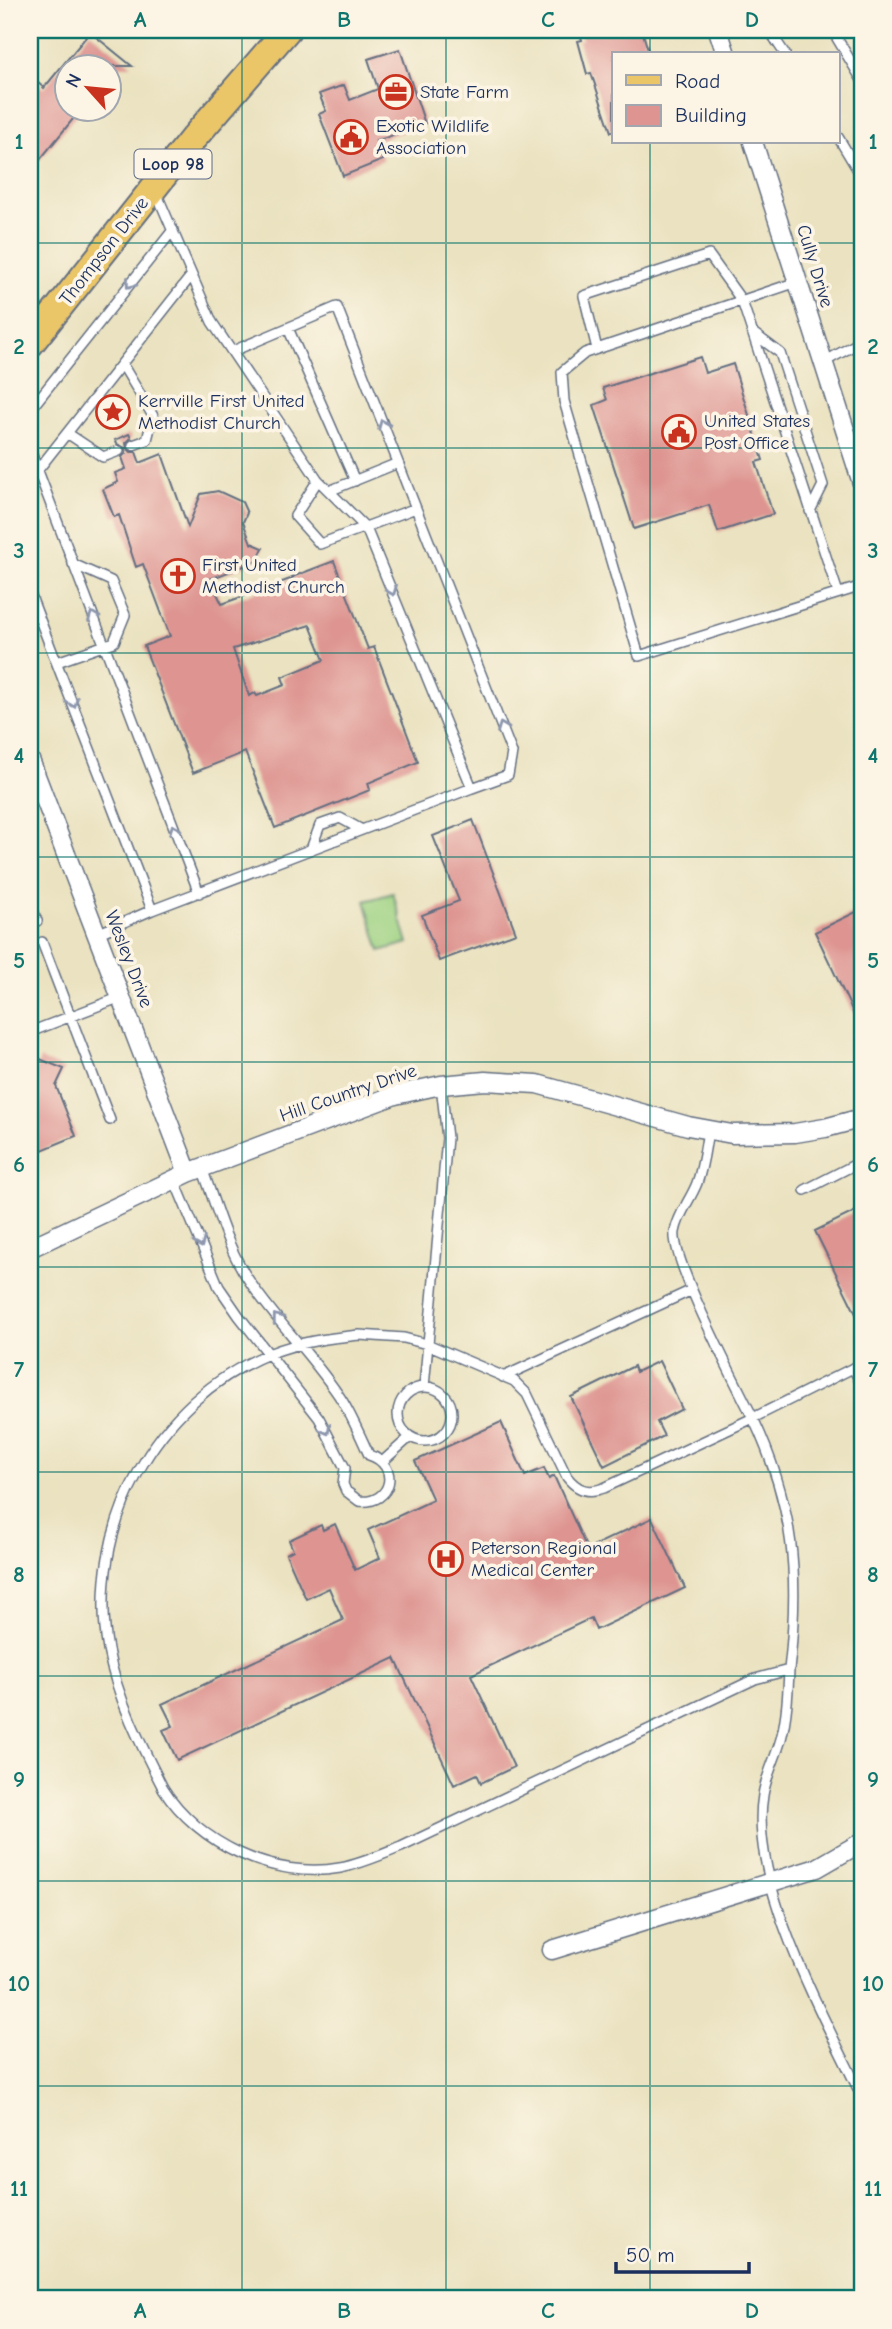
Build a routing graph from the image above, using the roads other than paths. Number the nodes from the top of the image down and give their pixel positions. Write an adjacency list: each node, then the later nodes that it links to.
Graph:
1 (287, 30): 11 (main road, Thompson Drive / Loop 98)
2 (718, 30): 5 (street)
3 (769, 30): 6 (lane)
4 (832, 30): 7 (lane)
5 (725, 52)
6 (784, 52)
7 (862, 80)
8 (840, 140): 10 (lane)
9 (754, 144): 14 (street, Cully Drive)
10 (862, 175)
11 (154, 187): 12 (lane); 19 (main road, Thompson Drive / Loop 98)
12 (173, 230): 13 (lane); 24 (lane, one-way to 24)
13 (191, 276): 21 (lane); 23 (lane)
14 (797, 282): 15 (lane); 22 (street, Cully Drive)
15 (742, 301): 17 (lane); 20 (lane); 20 (lane)
16 (288, 328): 21 (lane); 29 (lane, one-way to 16); 32 (lane)
17 (752, 332): 36 (lane); 36 (lane)
18 (862, 341): 22 (lane)
19 (30, 344)
20 (597, 349): 40 (lane)
21 (233, 351): 31 (lane)
22 (824, 362): 33 (street, Cully Drive)
23 (122, 364): 25 (lane); 26 (lane)
24 (30, 410)
25 (67, 433): 28 (lane); 30 (lane)
26 (133, 445)
27 (30, 450): 30 (lane)
28 (119, 451)
29 (398, 463): 32 (lane); 35 (lane)
30 (33, 472): 38 (lane)
31 (318, 480): 34 (lane); 37 (lane)
32 (355, 481): 34 (lane)
33 (862, 483)
34 (329, 491): 37 (lane)
35 (416, 508): 37 (lane); 46 (lane, one-way to 35)
36 (810, 511): 40 (lane)
37 (366, 528): 46 (lane, one-way to 46)
38 (73, 564): 42 (lane, one-way to 38); 42 (lane)
39 (862, 586): 40 (lane)
40 (838, 593)
41 (30, 594): 43 (lane)
42 (104, 645): 43 (lane); 49 (lane, one-way to 42)
43 (57, 662): 51 (lane, one-way to 51)
44 (30, 760): 45 (street, Wesley Drive)
45 (34, 781): 53 (street, Wesley Drive)
46 (472, 788): 47 (lane)
47 (362, 830): 48 (lane); 48 (lane)
48 (311, 849): 49 (lane)
49 (199, 893): 51 (lane)
50 (30, 903): 52 (lane)
51 (152, 911): 53 (lane)
52 (30, 924)
53 (97, 934): 55 (street, Wesley Drive)
54 (42, 942): 56 (lane)
55 (121, 997): 56 (lane); 63 (street, Wesley Drive)
56 (71, 1017): 57 (lane); 60 (lane)
57 (30, 1032)
58 (441, 1085): 61 (street, Hill Country Drive); 63 (street, Hill Country Drive); 67 (lane)
59 (862, 1118): 61 (street, Hill Country Drive)
60 (110, 1120)
61 (708, 1131): 66 (lane)
62 (862, 1161): 64 (lane)
63 (188, 1173): 65 (street, Hill Country Drive); 68 (lane, one-way to 63); 69 (lane, one-way to 69)
64 (805, 1190)
65 (30, 1248)
66 (692, 1290): 70 (lane); 73 (lane)
67 (427, 1344): 68 (lane); 70 (lane); 72 (lane)
68 (297, 1345): 69 (lane); 75 (lane)
69 (268, 1354): 75 (lane, one-way to 75); 76 (lane)
70 (503, 1377): 73 (lane)
71 (862, 1385): 73 (lane)
72 (424, 1387): 74 (lane); 74 (lane)
73 (753, 1418): 76 (lane)
74 (410, 1437): 75 (lane)
75 (382, 1462)
76 (789, 1670): 78 (lane)
77 (862, 1842): 78 (street)
78 (771, 1883): 79 (street); 80 (lane)
79 (552, 1950)
80 (862, 2097)

